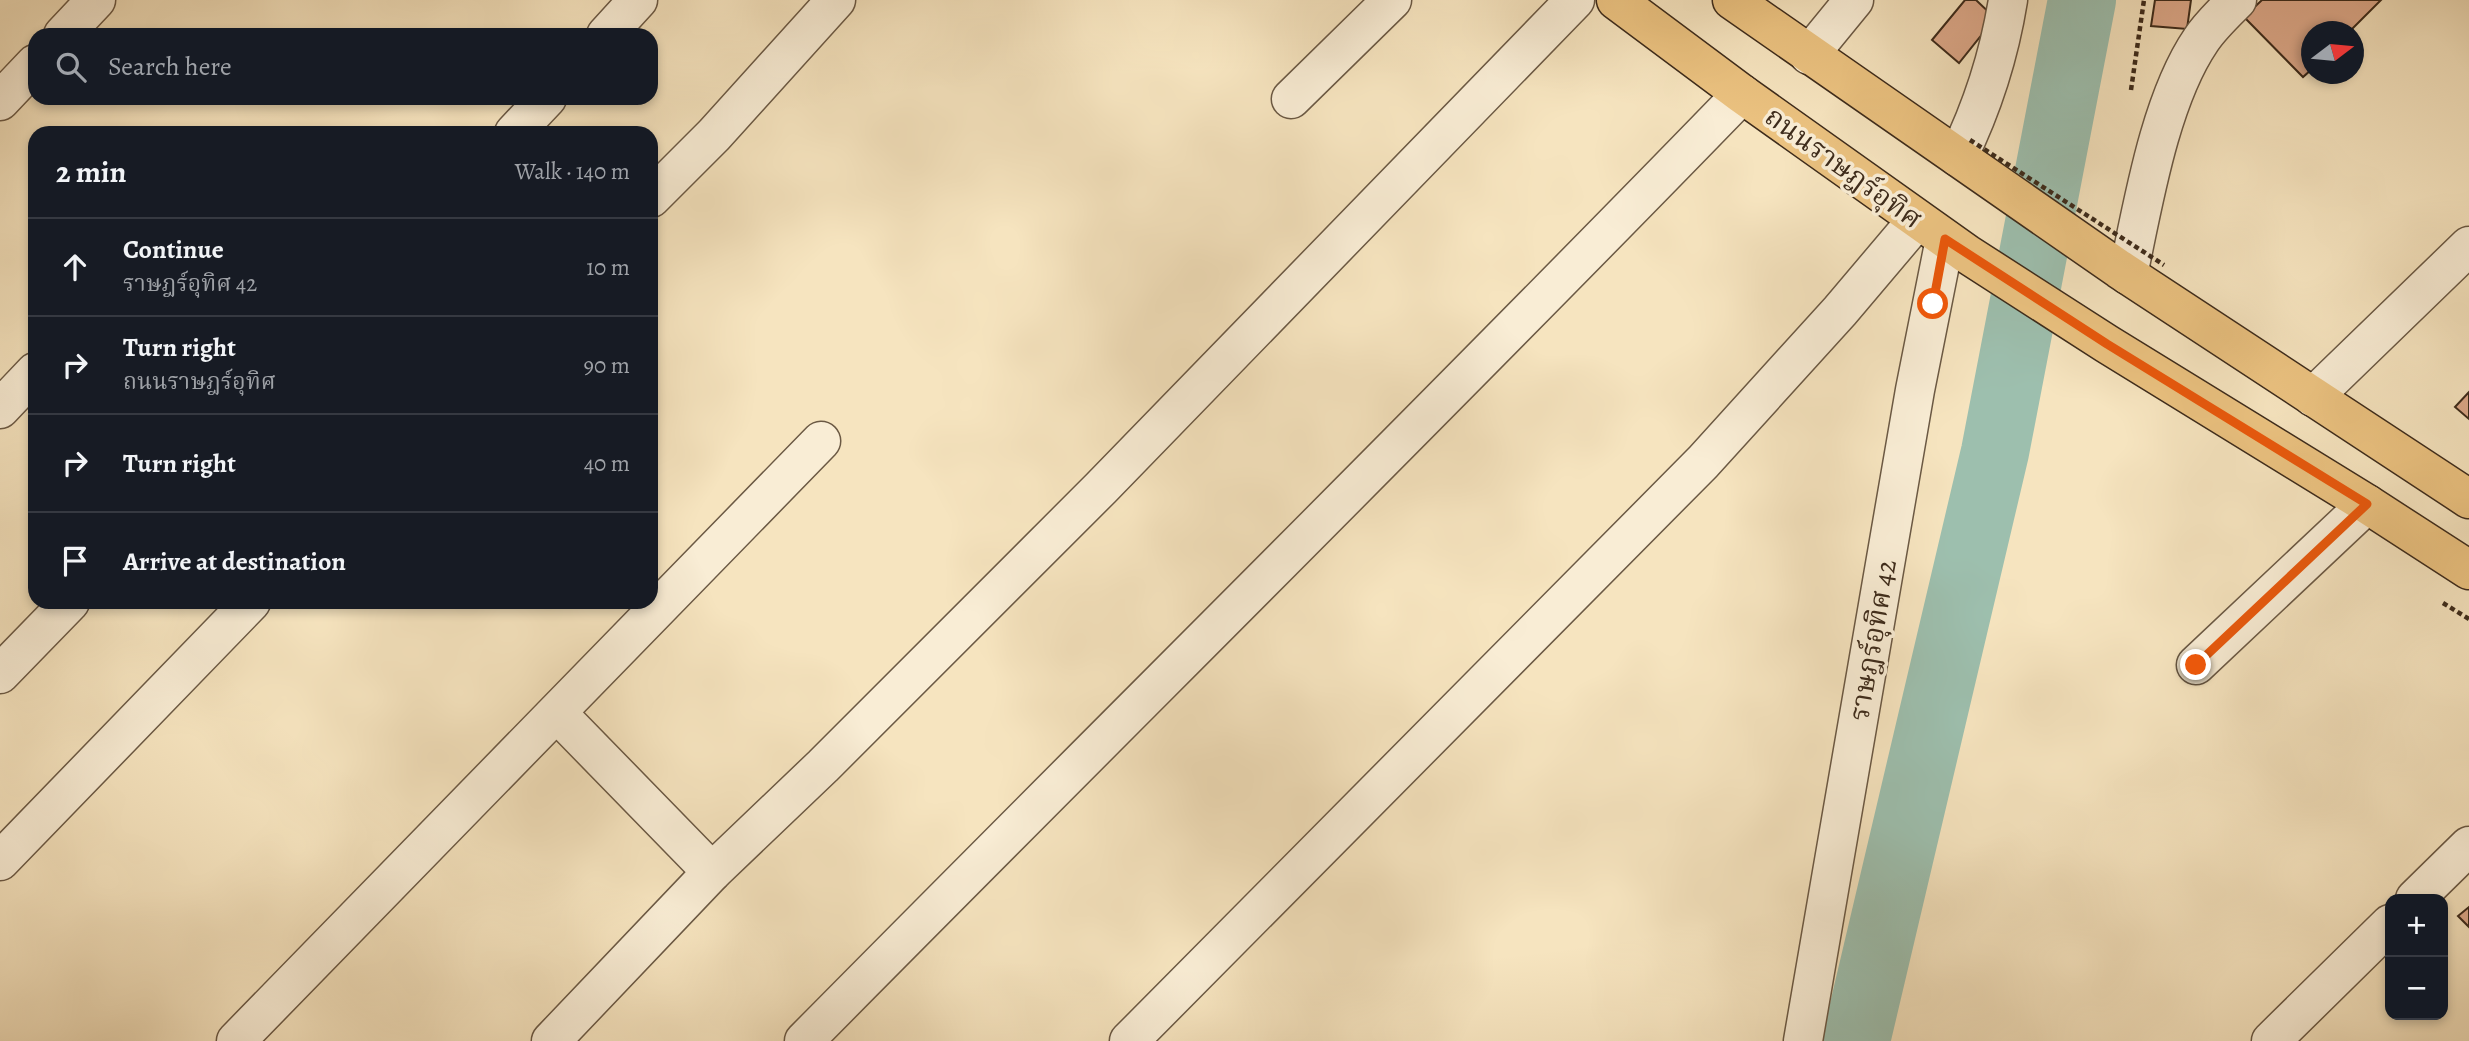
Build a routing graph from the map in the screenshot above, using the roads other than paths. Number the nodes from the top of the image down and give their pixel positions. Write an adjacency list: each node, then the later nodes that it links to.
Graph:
1 (96, 0): 11 (street)
2 (638, 0): 12 (street)
3 (836, 0): 21 (street)
4 (1392, 0): 16 (street)
5 (1575, 0): 41 (street)
6 (1616, 0): 15 (main road, ถนนราษฎร์อุทิศ)
7 (1732, 0): 13 (main road)
8 (1854, 0): 13 (street)
9 (2008, 0): 20 (street)
10 (2237, 0): 24 (street)
11 (70, 28)
12 (612, 28)
13 (1810, 55): 20 (main road)
14 (28, 71): 17 (street)
15 (1742, 94): 22 (main road, ถนนราษฎร์อุทิศ); 46 (street)
16 (1291, 99)
17 (0, 101)
18 (540, 105): 19 (street)
19 (521, 126)
20 (1969, 156): 24 (main road)
21 (658, 191)
22 (1943, 237): 30 (main road, ถนนราษฎร์อุทิศ); 47 (street); 48 (street, ราษฎร์อุทิศ 42)
23 (2469, 246): 26 (street)
24 (2123, 272): 26 (main road)
25 (28, 379): 27 (street)
26 (2313, 397): 29 (main road)
27 (0, 409)
28 (821, 441): 35 (street)
29 (2469, 499)
30 (2367, 504): 31 (main road, ถนนราษฎร์อุทิศ); 36 (street)
31 (2469, 570)
32 (63, 609): 37 (street)
33 (244, 609): 40 (street)
34 (658, 609): 38 (street)
35 (658, 609)
36 (2196, 665)
37 (0, 674)
38 (557, 713): 41 (street); 44 (street)
39 (2469, 846): 42 (street)
40 (0, 860)
41 (712, 872): 45 (street)
42 (2420, 894)
43 (2385, 928): 49 (street)
44 (236, 1041)
45 (551, 1041)
46 (804, 1041)
47 (1129, 1041)
48 (1803, 1041)
49 (2271, 1041)

